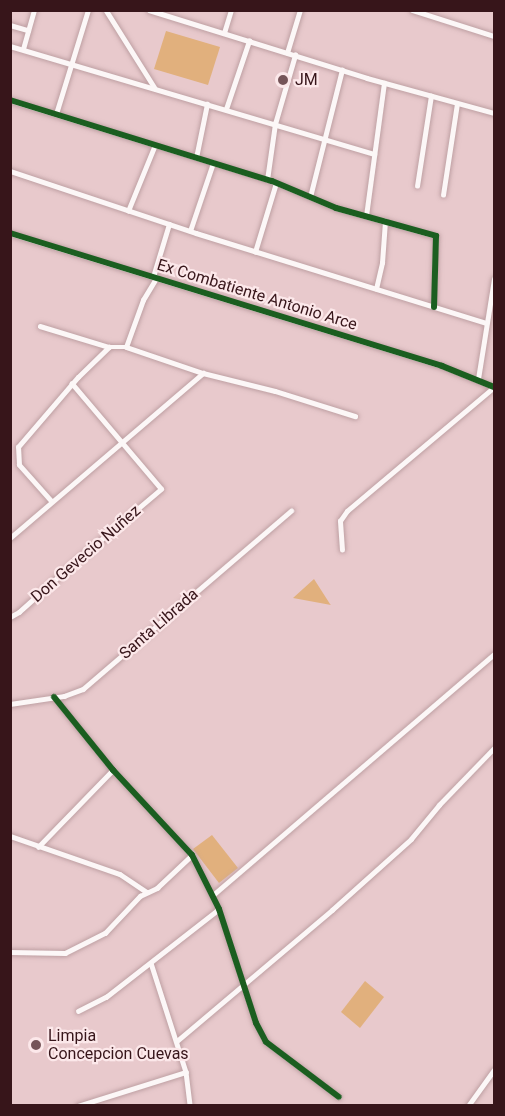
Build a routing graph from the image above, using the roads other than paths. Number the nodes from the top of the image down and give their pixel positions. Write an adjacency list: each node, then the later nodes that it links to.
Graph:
1 (34, 10): 10 (street)
2 (88, 10): 18 (street)
3 (106, 10): 21 (street)
4 (149, 10): 8 (street)
5 (231, 10): 11 (street)
6 (300, 10): 16 (street)
7 (412, 10): 12 (street)
8 (158, 12): 11 (street)
9 (10, 25): 10 (street)
10 (28, 30): 15 (street)
11 (224, 33): 13 (street)
12 (495, 36)
13 (249, 41): 16 (street); 26 (street)
14 (10, 46): 15 (street)
15 (22, 50): 18 (street)
16 (287, 53): 17 (street)
17 (295, 55): 19 (street); 29 (street)
18 (72, 64): 21 (street); 28 (street)
19 (342, 70): 20 (street); 30 (street)
20 (384, 83): 22 (street); 32 (street)
21 (155, 88): 24 (street)
22 (431, 96): 25 (street); 38 (street)
23 (10, 100): 28 (street)
24 (207, 104): 26 (street); 33 (street)
25 (457, 104): 27 (street); 39 (street)
26 (226, 109): 29 (street)
27 (495, 112)
28 (56, 114): 31 (street)
29 (275, 124): 30 (street); 36 (street)
30 (323, 139): 32 (street); 40 (street)
31 (155, 145): 33 (street); 41 (street)
32 (374, 154): 42 (street)
33 (196, 158): 34 (street)
34 (213, 163): 36 (street); 45 (street)
35 (10, 171): 41 (street)
36 (267, 180): 37 (street)
37 (276, 183): 40 (street); 47 (street)
38 (417, 186)
39 (444, 195)
40 (310, 198): 42 (street)
41 (128, 211): 44 (street)
42 (366, 216): 43 (street)
43 (385, 221): 50 (street); 51 (street)
44 (169, 225): 45 (street); 48 (street)
45 (190, 231): 47 (street)
46 (10, 233): 48 (street, Ex Combatiente Antonio Arce)
47 (255, 252): 50 (street)
48 (154, 277): 55 (street); 57 (street, Ex Combatiente Antonio Arce)
49 (495, 279): 52 (street)
50 (376, 289): 51 (street)
51 (434, 307): 52 (street)
52 (486, 323): 57 (street)
53 (40, 326): 54 (street)
54 (108, 347): 55 (street); 58 (street)
55 (126, 347): 56 (street)
56 (203, 373): 60 (street); 61 (street)
57 (478, 379): 59 (street, Ex Combatiente Antonio Arce)
58 (72, 384): 61 (street); 62 (street)
59 (494, 386): 65 (street)
60 (355, 416)
61 (121, 444): 62 (street); 66 (street, Don Gevecio Nuñez)
62 (51, 501): 64 (street)
63 (291, 511): 68 (street, Santa Librada)
64 (10, 538)
65 (342, 550)
66 (10, 617)
67 (495, 654): 76 (street)
68 (54, 697): 69 (street, Santa Librada); 71 (street)
69 (10, 704)
70 (495, 748): 80 (street)
71 (113, 770): 73 (street); 74 (street)
72 (10, 836): 73 (street)
73 (38, 847): 75 (street)
74 (192, 855): 75 (street); 76 (street)
75 (147, 892): 78 (street)
76 (213, 895): 77 (street)
77 (219, 909): 79 (street); 80 (street)
78 (10, 952)
79 (151, 963): 81 (street); 82 (street)
80 (244, 984): 82 (street); 85 (street)
81 (78, 1011)
82 (177, 1041): 84 (street)
83 (495, 1070): 88 (street)
84 (186, 1072): 86 (street); 87 (street)
85 (339, 1097)
86 (78, 1106)
87 (190, 1106)
88 (468, 1106)

